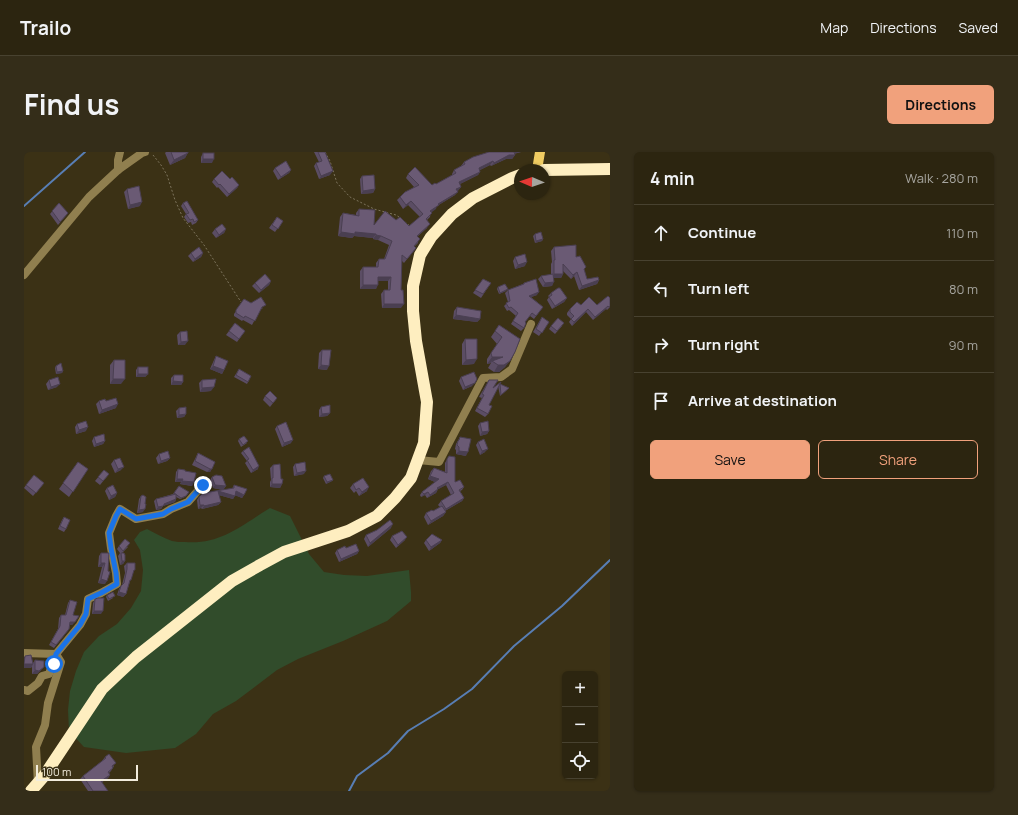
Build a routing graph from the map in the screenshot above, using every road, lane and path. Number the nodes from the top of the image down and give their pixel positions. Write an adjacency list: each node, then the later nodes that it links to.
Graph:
1 (120, 152): 8 (street)
2 (145, 152): 8 (street)
3 (150, 152): 13 (path)
4 (325, 152): 11 (path)
5 (540, 152): 6 (main road)
6 (538, 164)
7 (610, 169): 9 (highway)
8 (118, 170): 12 (street)
9 (550, 170)
10 (514, 177): 15 (highway)
11 (413, 230)
12 (24, 275)
13 (242, 302)
14 (531, 324): 15 (street)
15 (418, 460): 20 (highway)
16 (203, 485): 18 (street)
17 (24, 653): 18 (street)
18 (56, 654): 19 (street); 20 (street)
19 (24, 690)
20 (34, 788)

